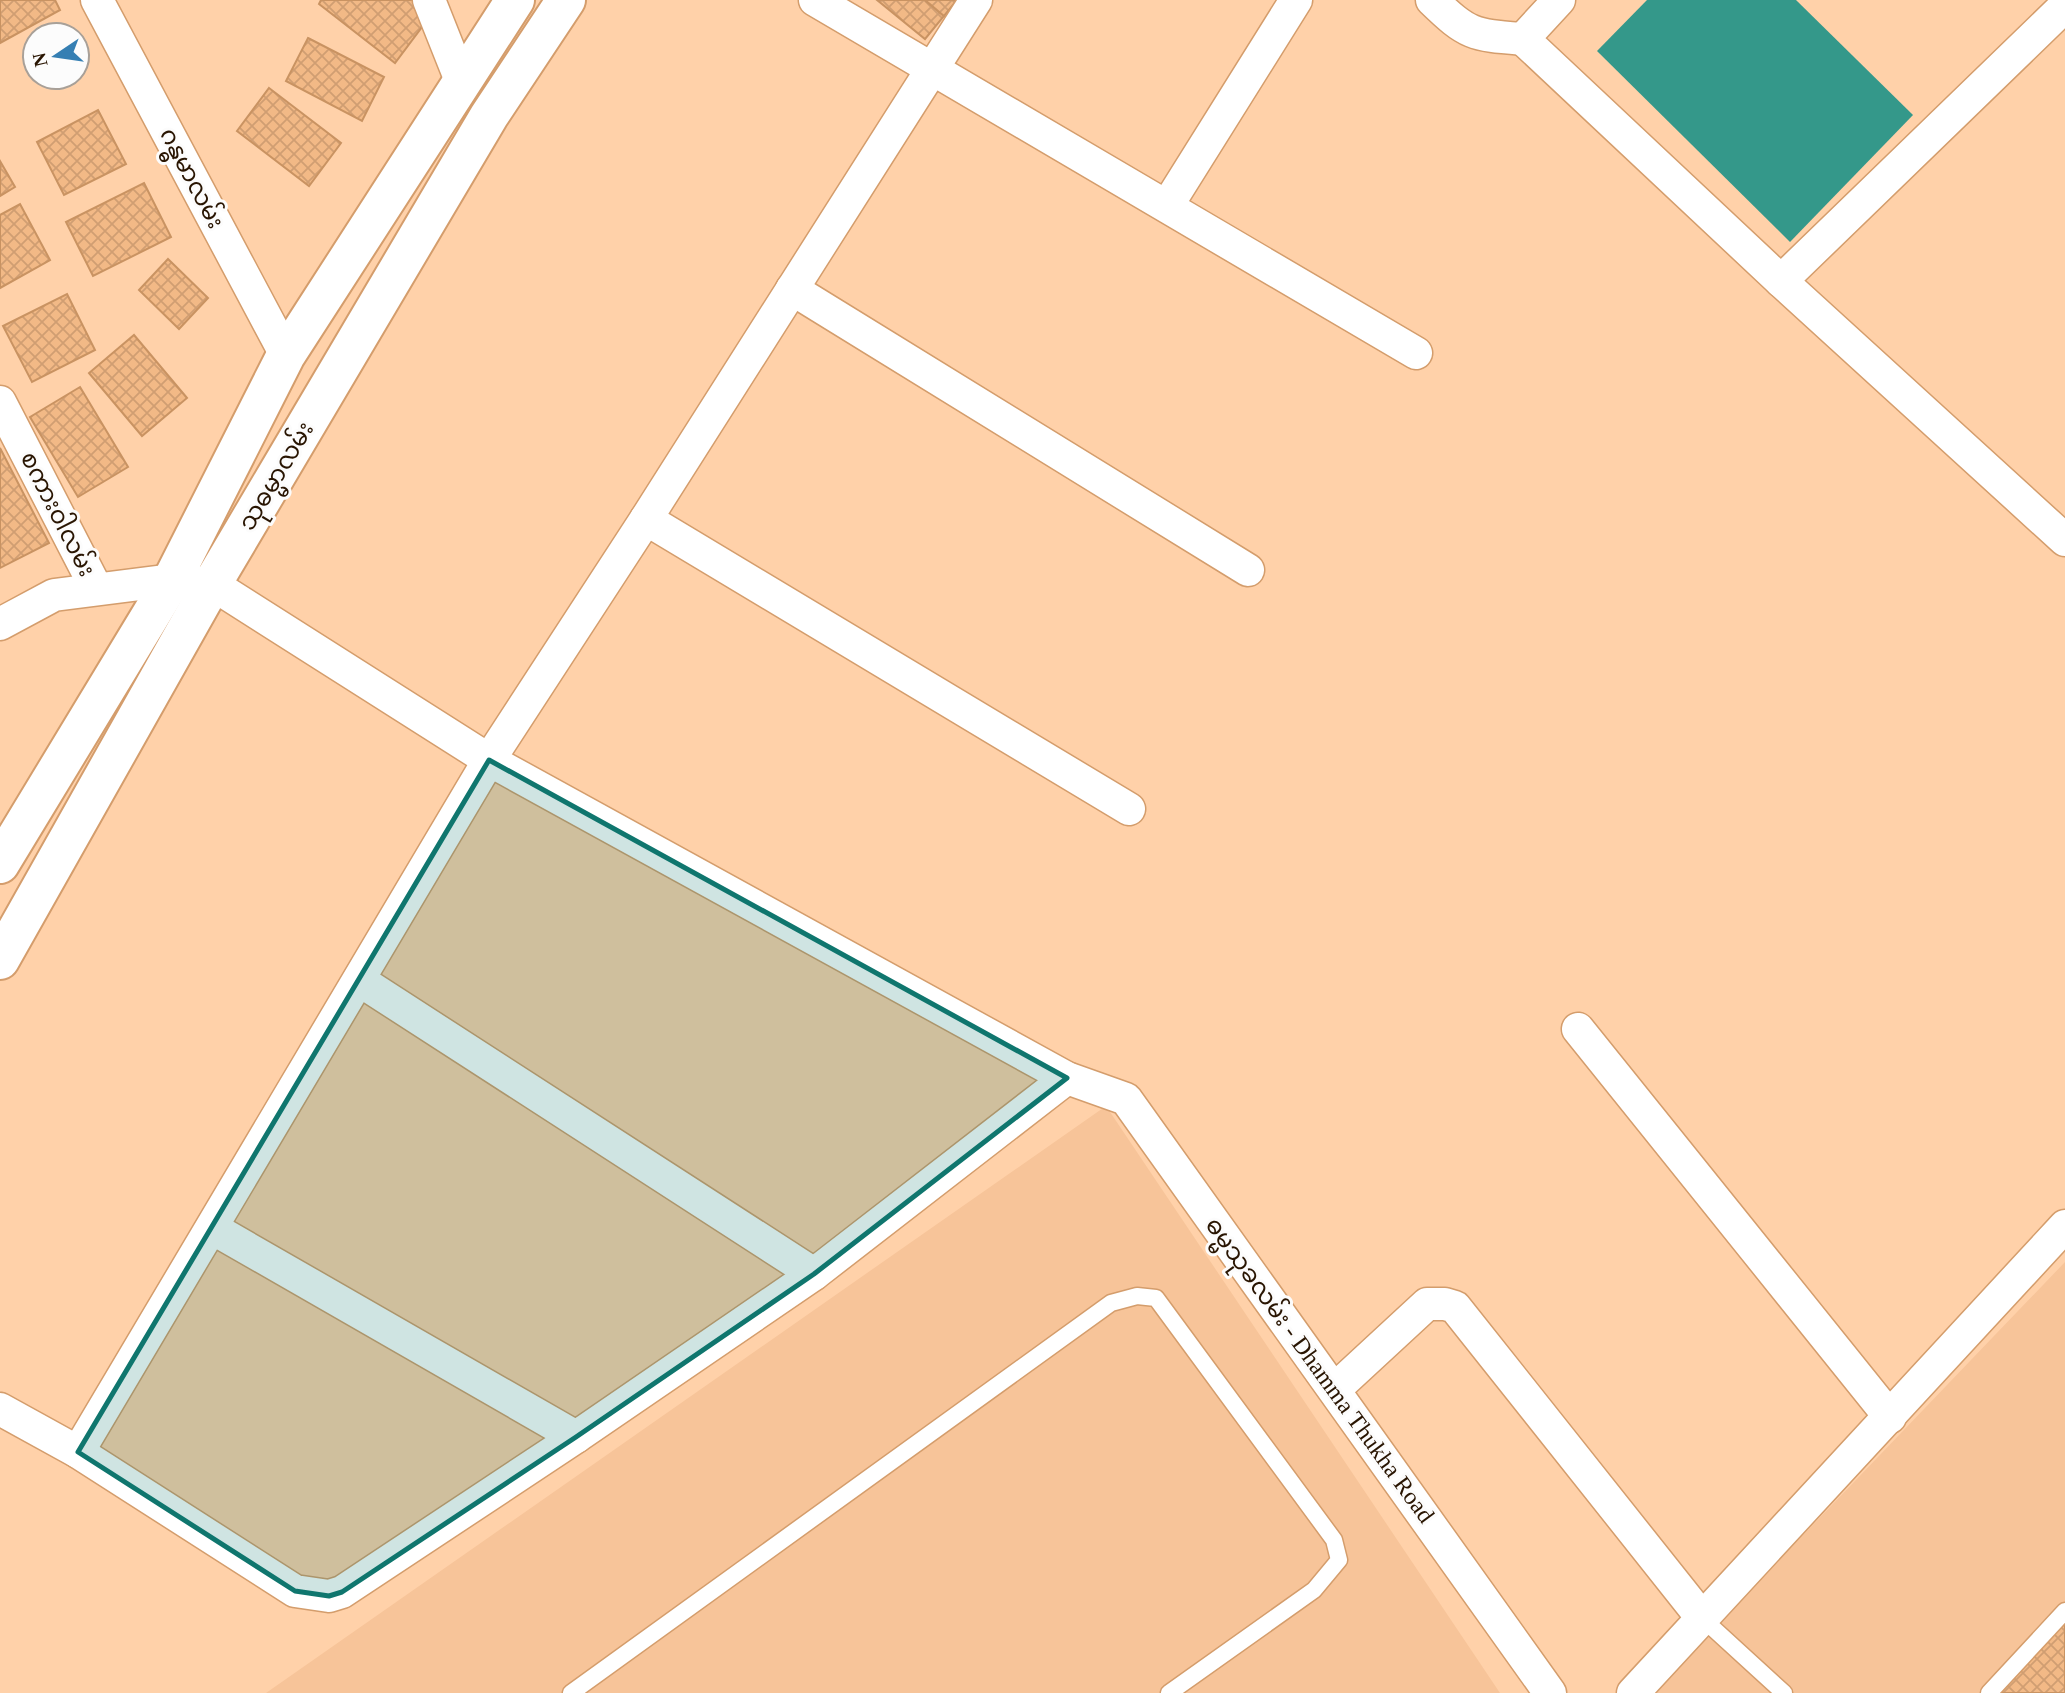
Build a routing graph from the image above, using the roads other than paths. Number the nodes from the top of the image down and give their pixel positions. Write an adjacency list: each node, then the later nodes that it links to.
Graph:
1 (97, 0): 18 (street, ဂန္ဓမာလမ်း)
2 (429, 0): 13 (street)
3 (515, 0): 13 (main road, သုဓမ္မာလမ်း)
4 (566, 0): 24 (main road, သုဓမ္မာလမ်း)
5 (815, 0): 12 (street)
6 (976, 0): 12 (street)
7 (1296, 0): 14 (street)
8 (1432, 0): 11 (street)
9 (1559, 0): 11 (street)
10 (2058, 27): 15 (street)
11 (1523, 39): 15 (street)
12 (933, 68): 14 (street); 16 (street)
13 (462, 83): 18 (main road, သုဓမ္မာလမ်း)
14 (1167, 205): 17 (street)
15 (1781, 281): 21 (street)
16 (792, 289): 20 (street); 22 (street)
17 (1416, 353)
18 (286, 355): 23 (main road, သုဓမ္မာလမ်း)
19 (0, 402): 25 (street, စကားဝါလမ်း)
20 (646, 519): 27 (street); 28 (street)
21 (2065, 540)
22 (1248, 570)
23 (172, 580): 24 (street); 25 (street); 29 (main road, သုဓမ္မာလမ်း)
24 (212, 584): 27 (street, ဓမ္မသုခလမ်း - Dhamma Thukha Road); 30 (main road, သုဓမ္မာလမ်း)
25 (96, 589): 26 (street)
26 (0, 624)
27 (489, 760): 31 (street); 33 (street, ဓမ္မသုခလမ်း - Dhamma Thukha Road)
28 (1129, 809)
29 (0, 864)
30 (0, 960)
31 (359, 979): 35 (street); 36 (street)
32 (1578, 1029): 39 (street)
33 (1067, 1078): 36 (street); 37 (street, ဓမ္မသုခလမ်း - Dhamma Thukha Road)
34 (2065, 1226): 39 (street)
35 (212, 1228): 40 (street); 41 (street)
36 (814, 1274): 40 (street)
37 (1335, 1389): 43 (street); 46 (street, ဓမ္မသုခလမ်း - Dhamma Thukha Road)
38 (0, 1409): 41 (street)
39 (1889, 1417): 43 (street)
40 (576, 1437): 41 (street)
41 (78, 1452)
42 (2065, 1611): 49 (lane)
43 (1703, 1619): 47 (street); 48 (lane)
44 (571, 1693): 45 (lane)
45 (1169, 1693)
46 (1550, 1693)
47 (1633, 1693)
48 (1784, 1693)
49 (1989, 1693)

